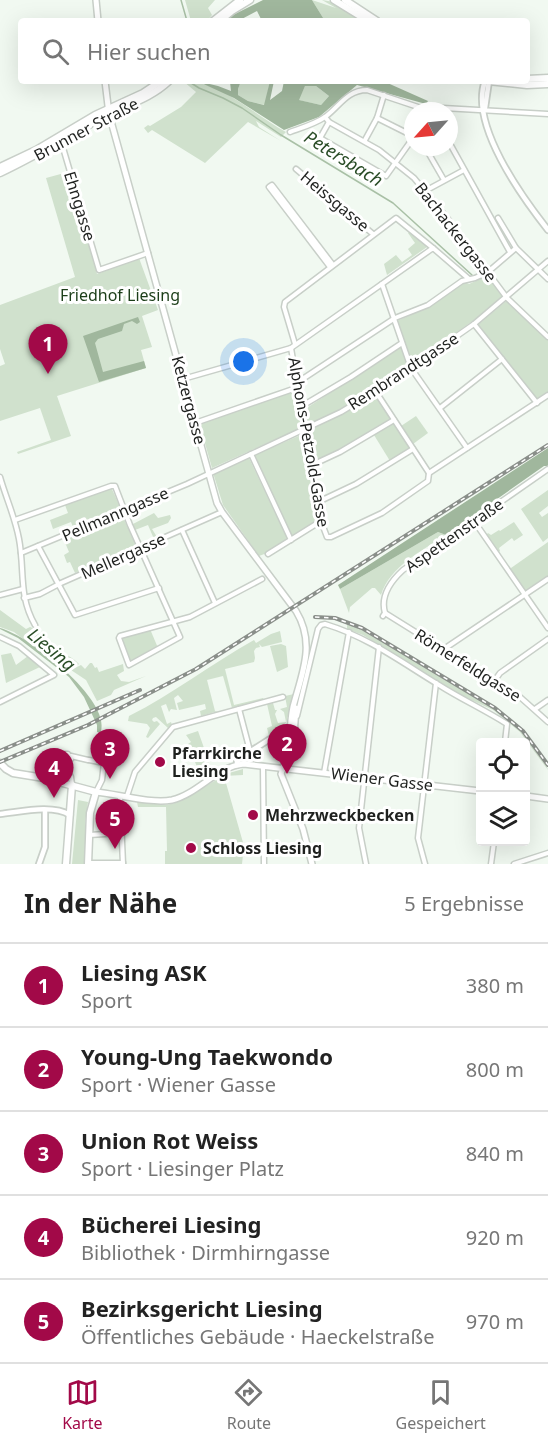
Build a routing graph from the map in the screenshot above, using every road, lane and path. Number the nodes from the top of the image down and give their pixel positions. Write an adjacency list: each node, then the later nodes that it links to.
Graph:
1 (96, 0): 6 (main road)
2 (240, 0): 7 (main road)
3 (250, 0): 8 (main road)
4 (334, 0): 9 (main road)
5 (345, 0): 10 (main road)
6 (98, 18)
7 (217, 18)
8 (224, 18)
9 (364, 18)
10 (372, 18)
11 (548, 78): 12 (main road)
12 (530, 79)
13 (105, 84): 22 (main road, Ketzergasse)
14 (156, 84): 22 (main road, Brunner Straße)
15 (165, 84): 22 (main road, Brunner Straße)
16 (488, 84): 23 (street)
17 (512, 84): 18 (main road)
18 (548, 84)
19 (384, 95): 20 (street); 25 (street); 26 (street)
20 (404, 102)
21 (458, 109): 23 (street)
22 (109, 111): 31 (main road, Brunner Straße); 36 (main road, Brunner Straße); 48 (main road, Ketzergasse)
23 (484, 111): 24 (street); 43 (street)
24 (548, 114)
25 (326, 117): 27 (street); 28 (street)
26 (377, 118): 29 (street); 30 (street)
27 (329, 122): 30 (street, Bachackergasse); 35 (street)
28 (290, 132)
29 (404, 132)
30 (365, 140): 35 (street, Bachackergasse)
31 (61, 141): 39 (main road, Brunner Straße); 48 (street, Ehngasse)
32 (404, 150): 35 (street)
33 (430, 156): 40 (street)
34 (456, 156): 38 (street)
35 (395, 163): 41 (street, Bachackergasse)
36 (0, 167)
37 (296, 168): 44 (street, Heissgasse)
38 (464, 170): 40 (street); 47 (street)
39 (0, 172)
40 (444, 180): 41 (street)
41 (425, 191): 52 (street, Bachackergasse)
42 (498, 218): 46 (street)
43 (548, 230)
44 (372, 236): 45 (street); 50 (street)
45 (433, 248): 53 (street); 55 (street)
46 (516, 248): 47 (street); 51 (street)
47 (510, 252): 52 (street)
48 (148, 253): 65 (main road, Ketzergasse)
49 (548, 261): 51 (street, Rembrandtgasse)
50 (331, 266): 50 (street); 61 (street)
51 (538, 268): 54 (street); 56 (street, Rembrandtgasse)
52 (488, 272): 53 (street); 56 (street, Bachackergasse)
53 (469, 279): 57 (street)
54 (548, 279)
55 (382, 284): 57 (street); 61 (street)
56 (507, 298): 58 (street, Rembrandtgasse); 59 (street, Bachackergasse)
57 (395, 318): 60 (street); 66 (street)
58 (474, 324): 63 (street); 64 (street, Rembrandtgasse)
59 (548, 337)
60 (402, 343): 64 (street); 70 (street)
61 (295, 344): 62 (street)
62 (291, 348): 65 (street); 66 (street, Alphons-Petzold-Gasse)
63 (502, 359): 69 (street); 71 (street)
64 (411, 368): 67 (street, Rembrandtgasse); 71 (street)
65 (183, 379): 73 (main road, Ketzergasse)
66 (299, 385): 70 (street, Alphons-Petzold-Gasse); 73 (street)
67 (376, 392): 72 (street); 74 (street, Rembrandtgasse)
68 (548, 395): 69 (street)
69 (537, 403): 75 (street)
70 (302, 406): 74 (street, Alphons-Petzold-Gasse)
71 (440, 408): 75 (street)
72 (394, 420): 76 (street); 78 (street)
73 (194, 423): 80 (main road, Ketzergasse)
74 (307, 429): 77 (street, Rembrandtgasse); 78 (street, Alphons-Petzold-Gasse)
75 (467, 447): 81 (street)
76 (413, 449): 81 (street); 83 (street)
77 (251, 454): 80 (street, Rembrandtgasse); 90 (street)
78 (312, 465): 83 (street, Alphons-Petzold-Gasse)
79 (548, 469): 88 (street, Aspettenstraße)
80 (209, 473): 84 (street, Pellmanngasse); 85 (main road, Ketzergasse)
81 (429, 473): 87 (street, Alphons-Petzold-Gasse)
82 (0, 477): 86 (street)
83 (318, 502): 87 (street, Alphons-Petzold-Gasse)
84 (124, 510): 86 (street); 91 (street, Pellmanngasse); 92 (street)
85 (222, 512): 89 (street, Mellergasse); 121 (main road, Ketzergasse)
86 (15, 520): 93 (street)
87 (321, 521): 90 (street)
88 (474, 521): 100 (street); 104 (street, Aspettenstraße)
89 (182, 530): 92 (street, Mellergasse); 103 (street)
90 (291, 540): 94 (street)
91 (38, 546): 93 (street, Pellmanngasse); 97 (street)
92 (141, 548): 97 (street, Mellergasse); 98 (street)
93 (21, 554): 99 (street)
94 (268, 554)
95 (262, 579): 103 (street)
96 (548, 579): 100 (street)
97 (58, 584): 98 (street); 102 (street, Mellergasse)
98 (159, 588): 105 (street)
99 (23, 589): 101 (street); 102 (street)
100 (525, 594): 107 (street); 112 (street)
101 (0, 595)
102 (24, 598): 106 (street)
103 (215, 603): 105 (street)
104 (384, 614): 112 (street, Römerfeldgasse)
105 (172, 621): 105 (street)
106 (35, 625)
107 (548, 628)
108 (349, 632): 111 (street); 121 (street, Ketzergasse); 130 (street)
109 (0, 638): 117 (street)
110 (548, 639): 113 (street)
111 (379, 647): 114 (street); 131 (street)
112 (444, 649): 113 (street, Römerfeldgasse)
113 (495, 680): 119 (street, Römerfeldgasse)
114 (436, 683): 122 (street); 132 (street)
115 (283, 697): 118 (street)
116 (548, 700): 119 (street)
117 (0, 702)
118 (239, 708): 123 (street); 136 (street)
119 (535, 709): 120 (street, Römerfeldgasse)
120 (548, 722)
121 (294, 723): 123 (street); 129 (main road, Ketzergasse)
122 (505, 738)
123 (250, 751): 126 (street)
124 (71, 756): 134 (street)
125 (65, 762): 133 (street)
126 (237, 762): 128 (main road, Wiener Gasse); 136 (main road)
127 (1, 764): 133 (main road)
128 (263, 766): 129 (main road, Wiener Gasse); 152 (street)
129 (282, 769): 130 (main road, Wiener Gasse); 153 (main road)
130 (324, 773): 131 (main road, Wiener Gasse)
131 (365, 777): 132 (main road, Wiener Gasse); 154 (street)
132 (424, 784): 135 (main road, Wiener Gasse); 155 (street)
133 (72, 786): 134 (main road); 139 (main road)
134 (98, 788): 136 (main road); 145 (main road)
135 (476, 790)
136 (124, 796): 144 (street)
137 (530, 797): 138 (main road)
138 (548, 799)
139 (70, 803): 141 (street); 143 (main road)
140 (45, 810): 141 (street); 142 (street); 148 (street)
141 (55, 811): 143 (street)
142 (0, 814)
143 (70, 815): 149 (main road)
144 (122, 833): 145 (street); 151 (street)
145 (88, 835): 150 (main road)
146 (493, 846): 156 (street)
147 (548, 853): 157 (street)
148 (39, 864)
149 (66, 864)
150 (88, 864): 151 (street)
151 (123, 864)
152 (264, 864)
153 (312, 864)
154 (366, 864)
155 (426, 864)
156 (491, 864)
157 (514, 864)

